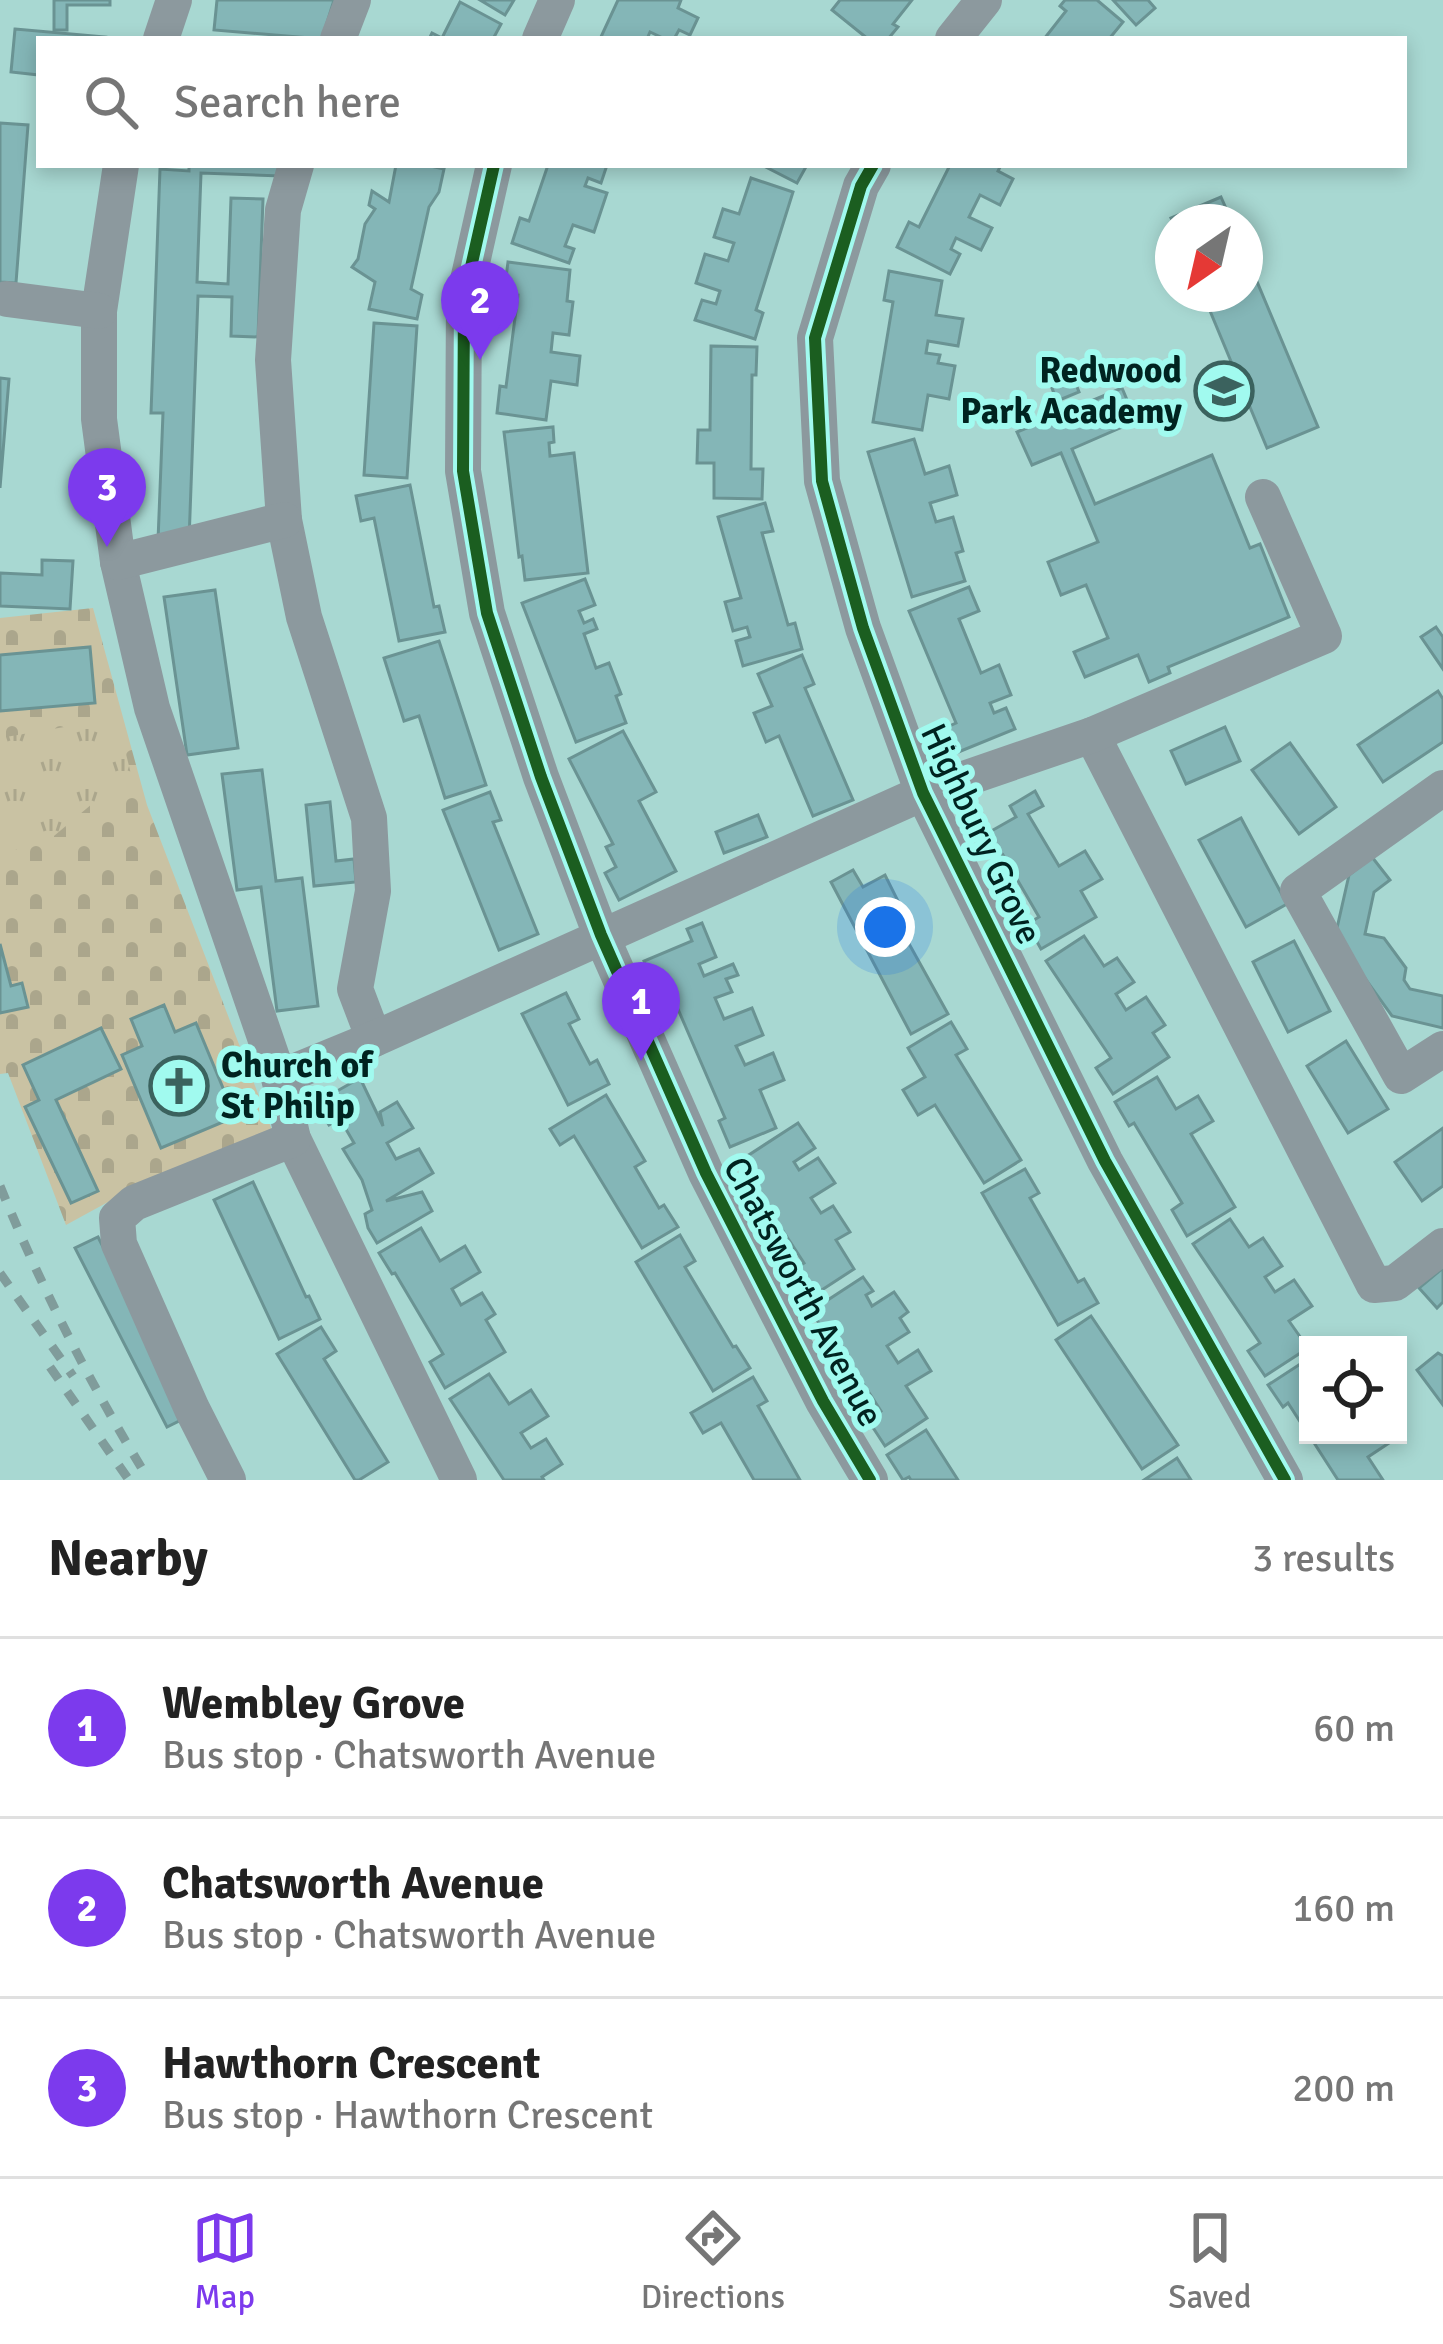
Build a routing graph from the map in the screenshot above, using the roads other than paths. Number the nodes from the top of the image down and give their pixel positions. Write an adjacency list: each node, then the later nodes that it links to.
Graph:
1 (174, 0): 5 (street)
2 (353, 0): 6 (street)
3 (557, 0): 7 (street)
4 (984, 0): 8 (street)
5 (161, 36)
6 (339, 36)
7 (541, 36)
8 (954, 36)
9 (121, 168): 14 (street)
10 (295, 168): 16 (street)
11 (493, 168): 21 (street, Chatsworth Avenue)
12 (871, 168): 20 (street, Highbury Grove)
13 (7, 299): 14 (street)
14 (99, 311): 17 (street)
15 (1263, 497): 18 (street)
16 (284, 520): 17 (street); 22 (street)
17 (118, 562): 24 (street)
18 (1092, 735): 20 (street); 26 (street)
19 (1443, 788): 23 (street)
20 (922, 793): 21 (street); 30 (street, Highbury Grove)
21 (602, 935): 22 (street); 29 (street, Chatsworth Avenue)
22 (374, 1039): 24 (street)
23 (1443, 1048)
24 (279, 1078): 25 (street)
25 (293, 1139): 27 (street); 28 (street)
26 (1443, 1246)
27 (228, 1480)
28 (459, 1480)
29 (870, 1480)
30 (1285, 1480)

